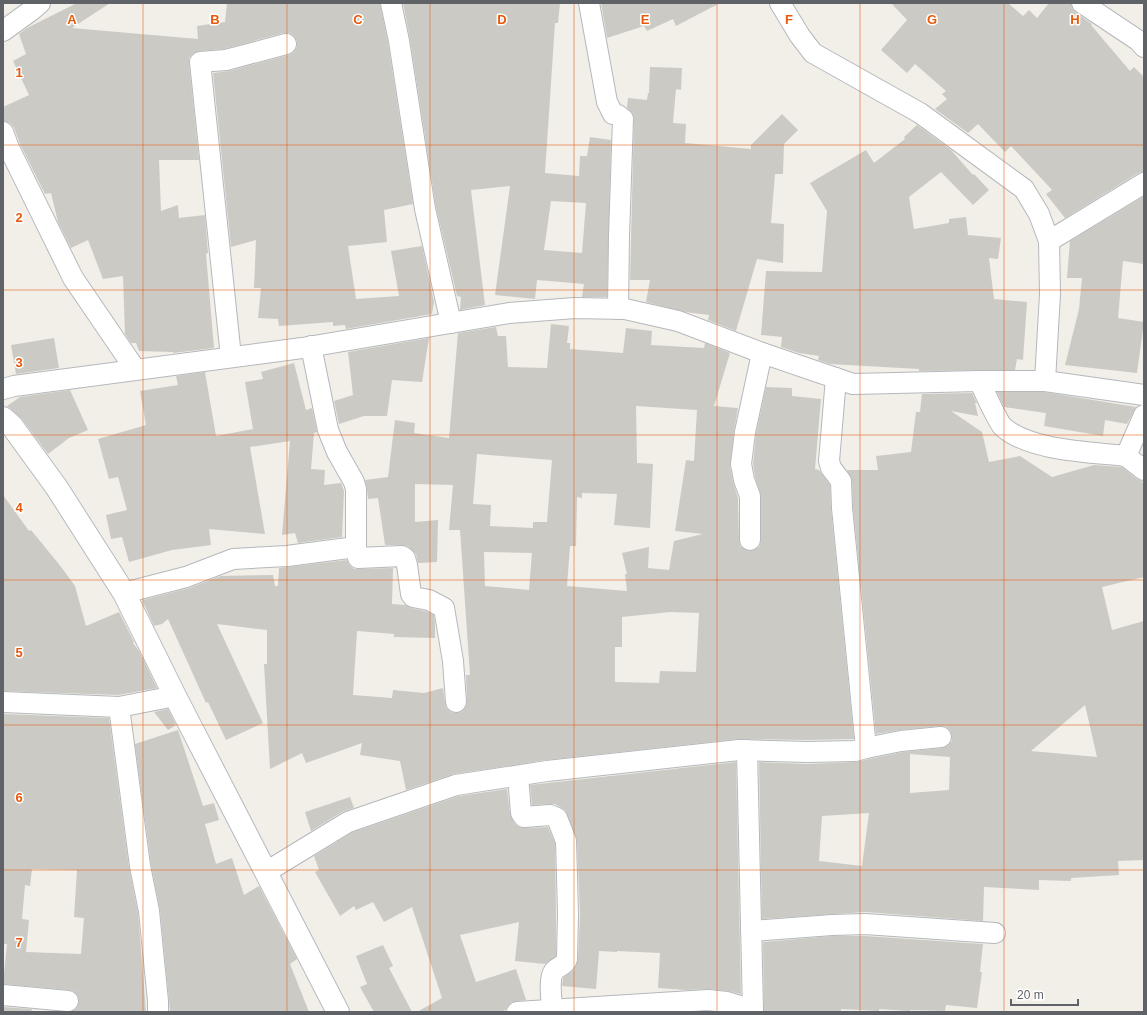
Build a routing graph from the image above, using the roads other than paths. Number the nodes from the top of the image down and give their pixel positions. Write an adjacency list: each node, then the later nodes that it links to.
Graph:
1 (40, 3): 6 (street)
2 (391, 3): 13 (street)
3 (589, 3): 12 (street)
4 (780, 3): 11 (street)
5 (1082, 3): 8 (street)
6 (3, 31)
7 (286, 44): 16 (street)
8 (1144, 47)
9 (3, 132): 17 (street)
10 (1144, 183): 11 (street)
11 (1049, 241): 20 (street)
12 (618, 309): 13 (street); 15 (street)
13 (451, 323): 14 (street)
14 (311, 346): 16 (street); 28 (street)
15 (762, 353): 18 (street); 27 (street)
16 (231, 357): 17 (street)
17 (135, 369): 21 (street)
18 (836, 378): 19 (street); 35 (street)
19 (979, 381): 20 (street); 25 (street)
20 (1045, 381): 22 (street)
21 (3, 389)
22 (1144, 395)
23 (1144, 415): 25 (street)
24 (3, 418): 29 (street)
25 (1126, 456): 26 (street)
26 (1144, 470)
27 (750, 540)
28 (356, 547): 29 (street); 32 (street)
29 (124, 593): 30 (street)
30 (175, 696): 33 (street); 38 (street)
31 (3, 702): 33 (street)
32 (456, 702)
33 (119, 707): 45 (street)
34 (940, 737): 35 (street)
35 (866, 748): 36 (street)
36 (747, 750): 37 (street); 39 (street)
37 (518, 776): 38 (street); 43 (street)
38 (266, 872): 46 (street)
39 (751, 931): 40 (street); 44 (street)
40 (995, 933)
41 (3, 995): 42 (street)
42 (68, 1001)
43 (552, 1010): 44 (street); 47 (street)
44 (753, 1011)
45 (158, 1012)
46 (338, 1012)
47 (517, 1012)

